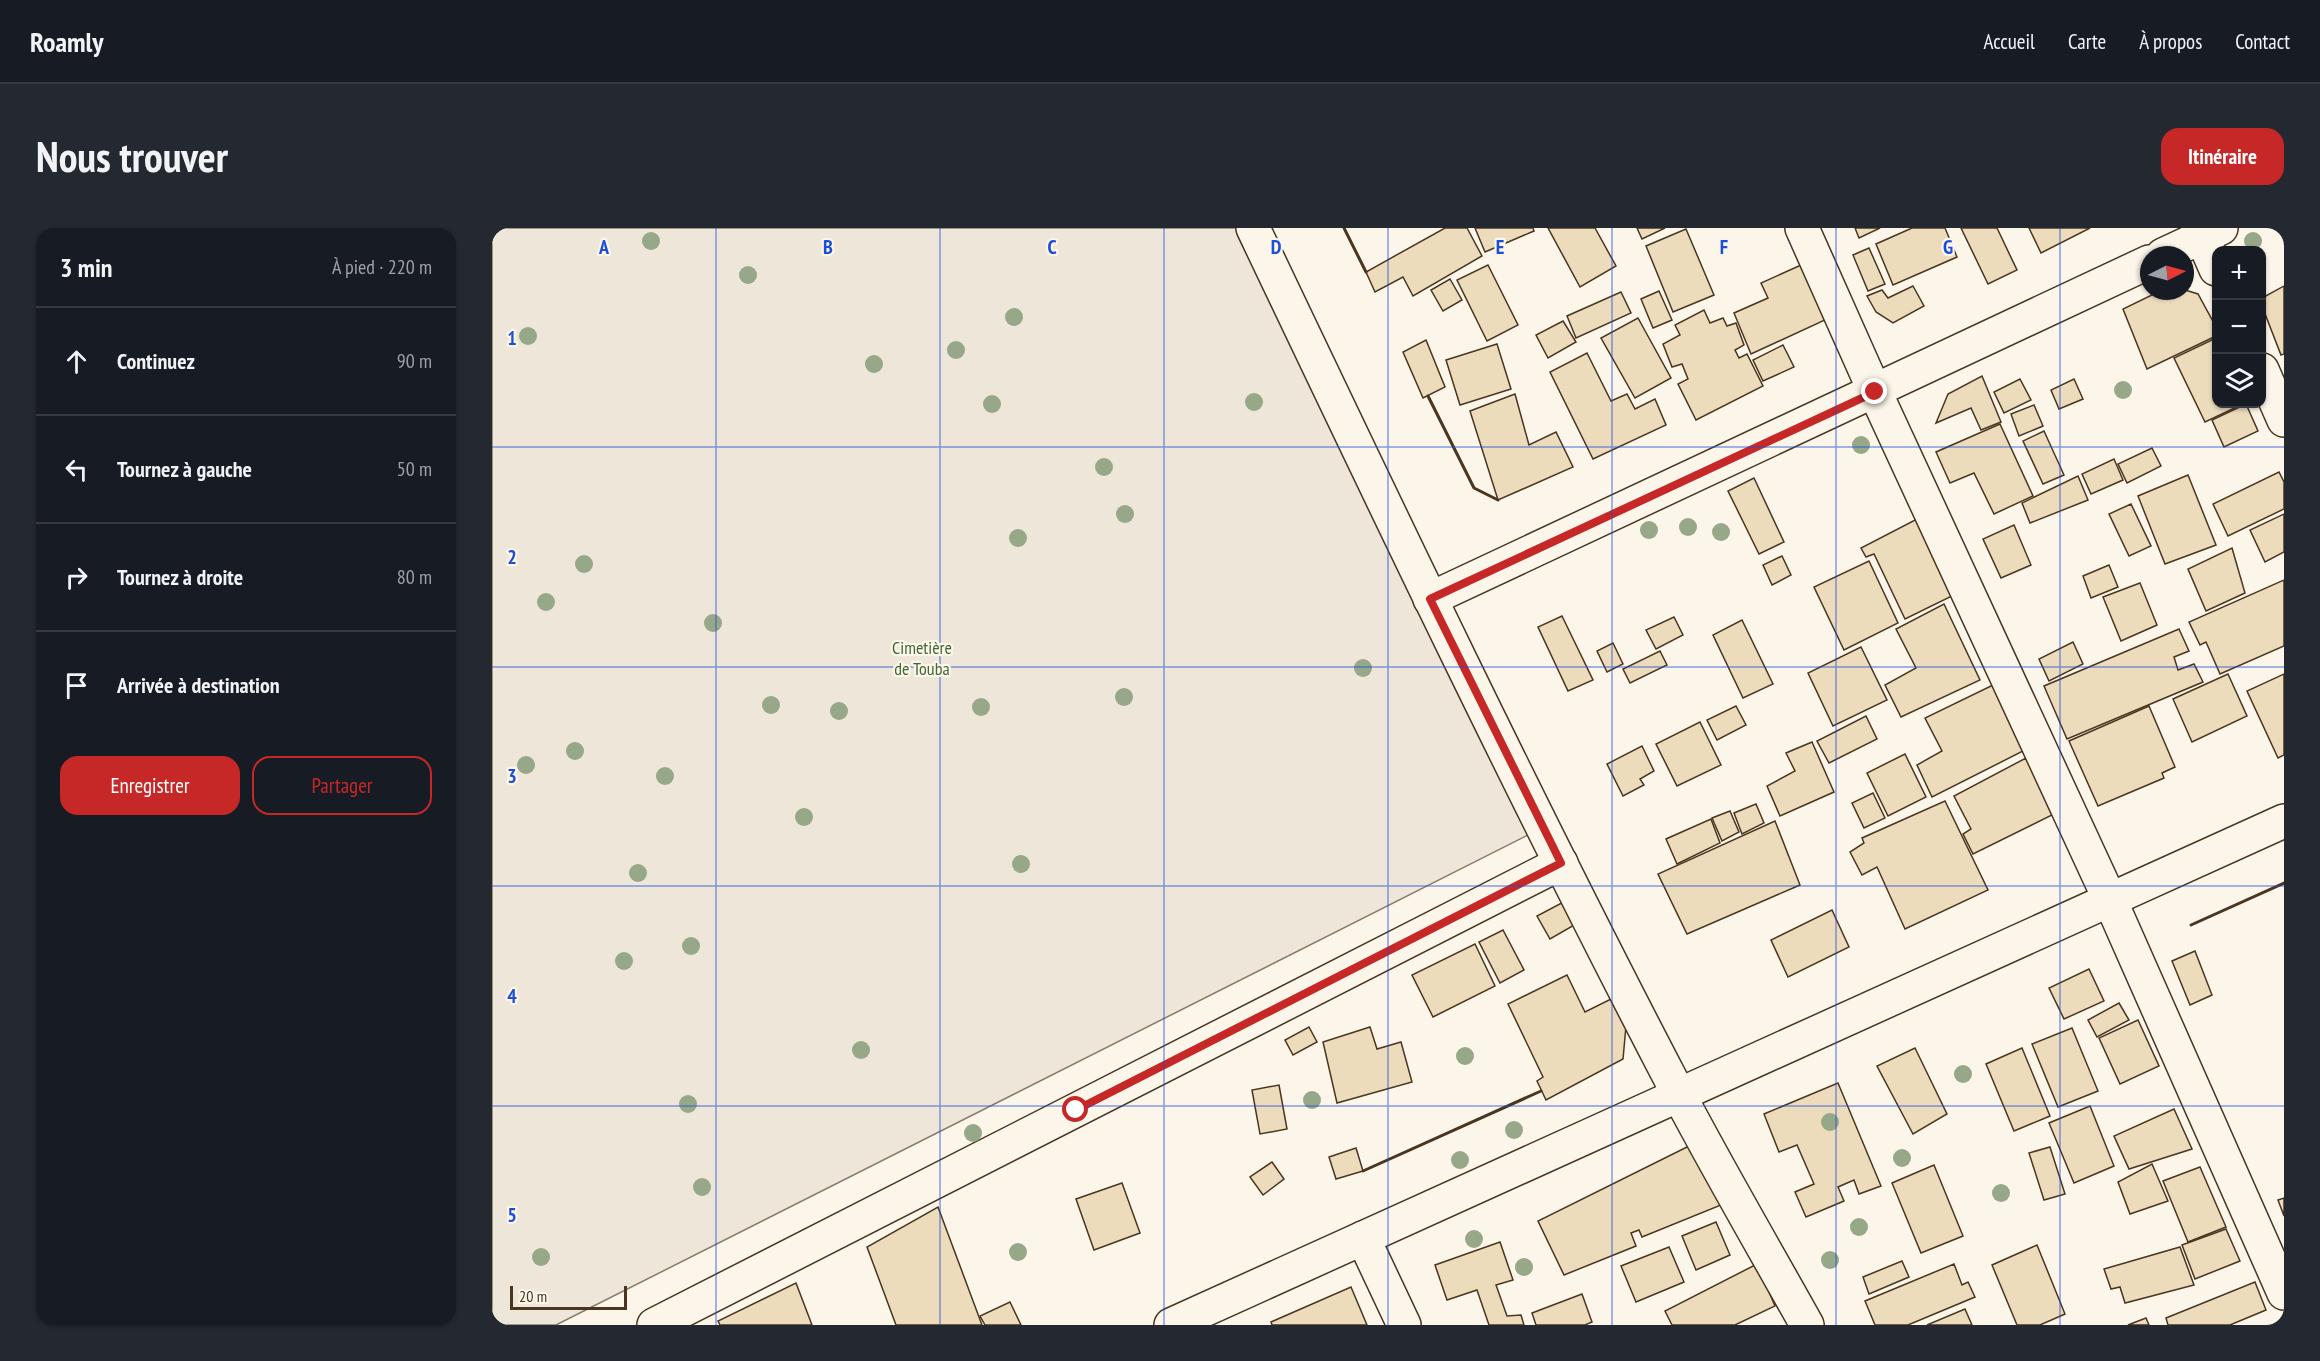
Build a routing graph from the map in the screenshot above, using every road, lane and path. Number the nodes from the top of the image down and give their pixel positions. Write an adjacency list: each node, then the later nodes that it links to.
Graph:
1 (1253, 228): 10 (street)
2 (1802, 228): 8 (street)
3 (2207, 231): 4 (street); 5 (street)
4 (2180, 246)
5 (2212, 250)
6 (2140, 266): 8 (street)
7 (2266, 379): 9 (street)
8 (1875, 392): 10 (street); 13 (street)
9 (2284, 420)
10 (1430, 599): 12 (street)
11 (2284, 821): 13 (street)
12 (1561, 863): 14 (street); 17 (street)
13 (2110, 900): 14 (street); 16 (street)
14 (1679, 1095): 15 (street); 20 (street)
15 (1363, 1238): 18 (street); 19 (street)
16 (2284, 1293)
17 (654, 1325)
18 (1172, 1325)
19 (1404, 1325)
20 (1807, 1325)

